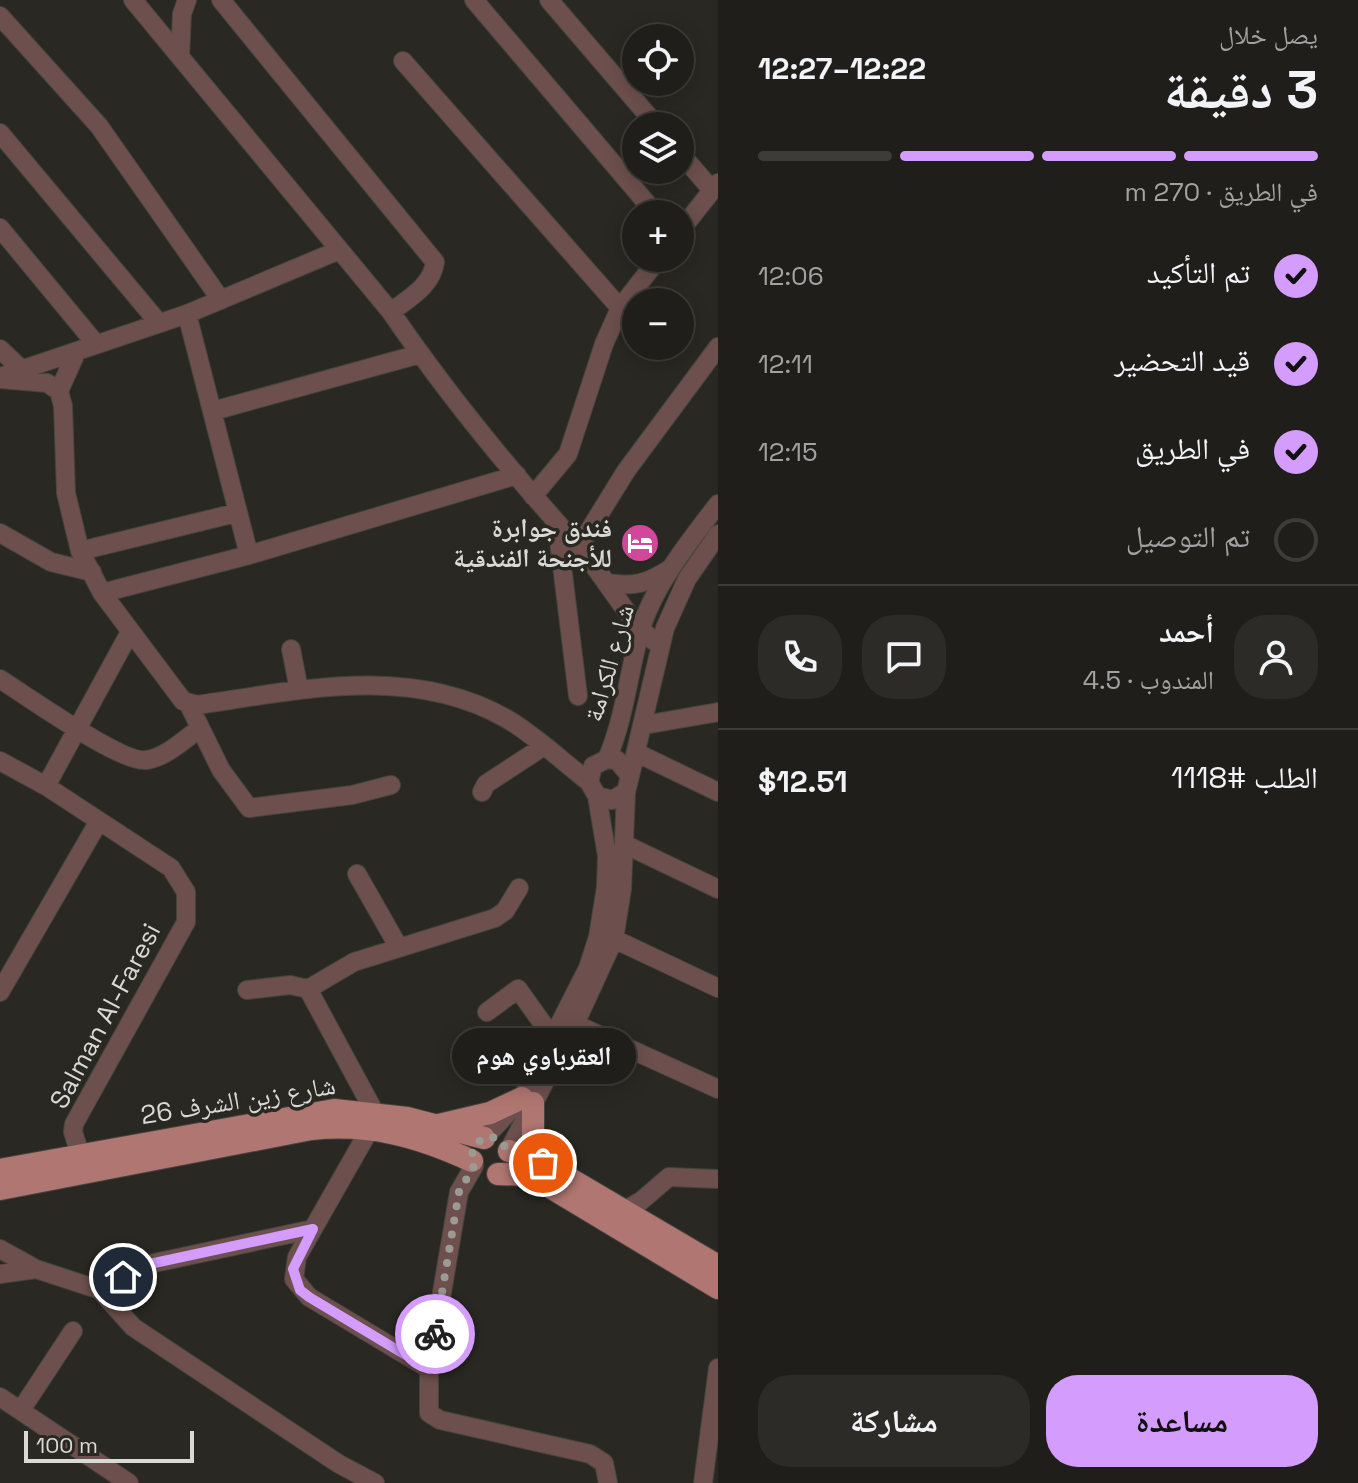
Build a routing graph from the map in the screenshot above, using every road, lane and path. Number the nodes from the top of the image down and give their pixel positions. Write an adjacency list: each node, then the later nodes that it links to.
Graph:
1 (133, 0): 7 (street)
2 (187, 0): 7 (street)
3 (221, 0): 20 (street)
4 (474, 0): 13 (street)
5 (549, 0): 9 (street)
6 (0, 16): 18 (street)
7 (180, 57): 16 (street)
8 (403, 61): 19 (street)
9 (645, 112)
10 (0, 133): 22 (street)
11 (694, 166): 12 (street)
12 (715, 186): 14 (street)
13 (644, 200)
14 (694, 213)
15 (0, 228): 23 (street)
16 (337, 251): 18 (street); 20 (street)
17 (648, 272): 19 (street)
18 (221, 300): 21 (street)
19 (620, 308): 33 (street)
20 (391, 312): 27 (street)
21 (187, 314): 22 (street); 31 (street)
22 (158, 322): 23 (street)
23 (96, 344): 26 (street)
24 (718, 347): 39 (street)
25 (0, 349): 28 (street)
26 (77, 351): 28 (street); 30 (street)
27 (420, 354): 31 (street); 32 (street)
28 (21, 369): 29 (street)
29 (0, 378): 30 (street)
30 (59, 391): 40 (street)
31 (213, 411): 35 (street)
32 (517, 475): 33 (street); 41 (street)
33 (533, 496): 36 (street)
34 (718, 504): 42 (street, شارع الكرامة)
35 (236, 513): 40 (street); 41 (street)
36 (557, 525): 39 (street); 52 (street)
37 (0, 533): 43 (street)
38 (718, 534): 48 (street, شارع الكرامة)
39 (579, 547): 44 (street)
40 (80, 551): 43 (street)
41 (249, 555): 45 (street)
42 (673, 567): 44 (street); 46 (street, شارع الكرامة)
43 (92, 572): 45 (street)
44 (606, 583): 46 (street)
45 (102, 593): 47 (street)
46 (640, 631): 48 (street); 61 (street, شارع الكرامة)
47 (130, 632): 53 (street); 56 (street)
48 (659, 645): 55 (street, شارع الكرامة)
49 (291, 649): 51 (street)
50 (0, 679): 56 (street)
51 (299, 690): 53 (street); 58 (street)
52 (578, 696)
53 (188, 703): 57 (street)
54 (718, 712): 55 (street)
55 (644, 725): 59 (street, شارع الكرامة)
56 (76, 728): 57 (street); 64 (street)
57 (200, 728): 63 (street)
58 (551, 752): 61 (street); 65 (street)
59 (637, 753): 62 (street, شارع الكرامة); 66 (street)
60 (0, 761): 64 (street, Salman Al-Faresi)
61 (596, 776): 62 (street); 62 (street); 80 (street)
62 (628, 784): 68 (street, شارع الكرامة)
63 (391, 785)
64 (46, 786): 67 (street, Salman Al-Faresi)
65 (482, 792)
66 (718, 792)
67 (99, 821): 77 (street); 87 (street, Salman Al-Faresi)
68 (624, 844): 71 (street); 72 (street, شارع الكرامة)
69 (357, 874): 73 (street)
70 (519, 888): 73 (street)
71 (718, 889)
72 (614, 939): 74 (street); 79 (street, شارع الكرامة)
73 (398, 946): 75 (street)
74 (718, 988)
75 (308, 989): 76 (street); 83 (street)
76 (247, 990)
77 (0, 992)
78 (487, 1012): 80 (street)
79 (575, 1024): 81 (street); 82 (street, شارع الكرامة)
80 (553, 1038): 82 (street)
81 (718, 1089)
82 (527, 1101): 84 (main road); 85 (street); 86 (street); 88 (main road)
83 (373, 1120): 84 (main road, شارع زين الشرف 26); 87 (main road, شارع زين الشرف 26); 89 (main road, شارع زين الشرف 26); 92 (main road, شارع زين الشرف 26); 94 (street)
84 (437, 1126): 85 (main road, شارع زين الشرف 26)
85 (485, 1137): 86 (main road); 89 (main road)
86 (509, 1151): 88 (main road); 89 (main road)
87 (80, 1154): 90 (main road, شارع زين الشرف 26)
88 (543, 1163): 93 (main road)
89 (482, 1169): 99 (main road, شارع زين الشرف 26); 103 (street)
90 (0, 1170)
91 (718, 1179): 93 (street)
92 (0, 1189)
93 (622, 1212): 96 (main road)
94 (313, 1229): 100 (street); 103 (street)
95 (0, 1249): 97 (street)
96 (718, 1266)
97 (36, 1269): 98 (street); 100 (street)
98 (0, 1274)
99 (718, 1288)
100 (100, 1290): 107 (street)
101 (73, 1331): 105 (street)
102 (718, 1368): 109 (street)
103 (429, 1369): 108 (street)
104 (0, 1397): 105 (street)
105 (21, 1410): 106 (street)
106 (129, 1483)
107 (375, 1483)
108 (608, 1483)
109 (703, 1483)

